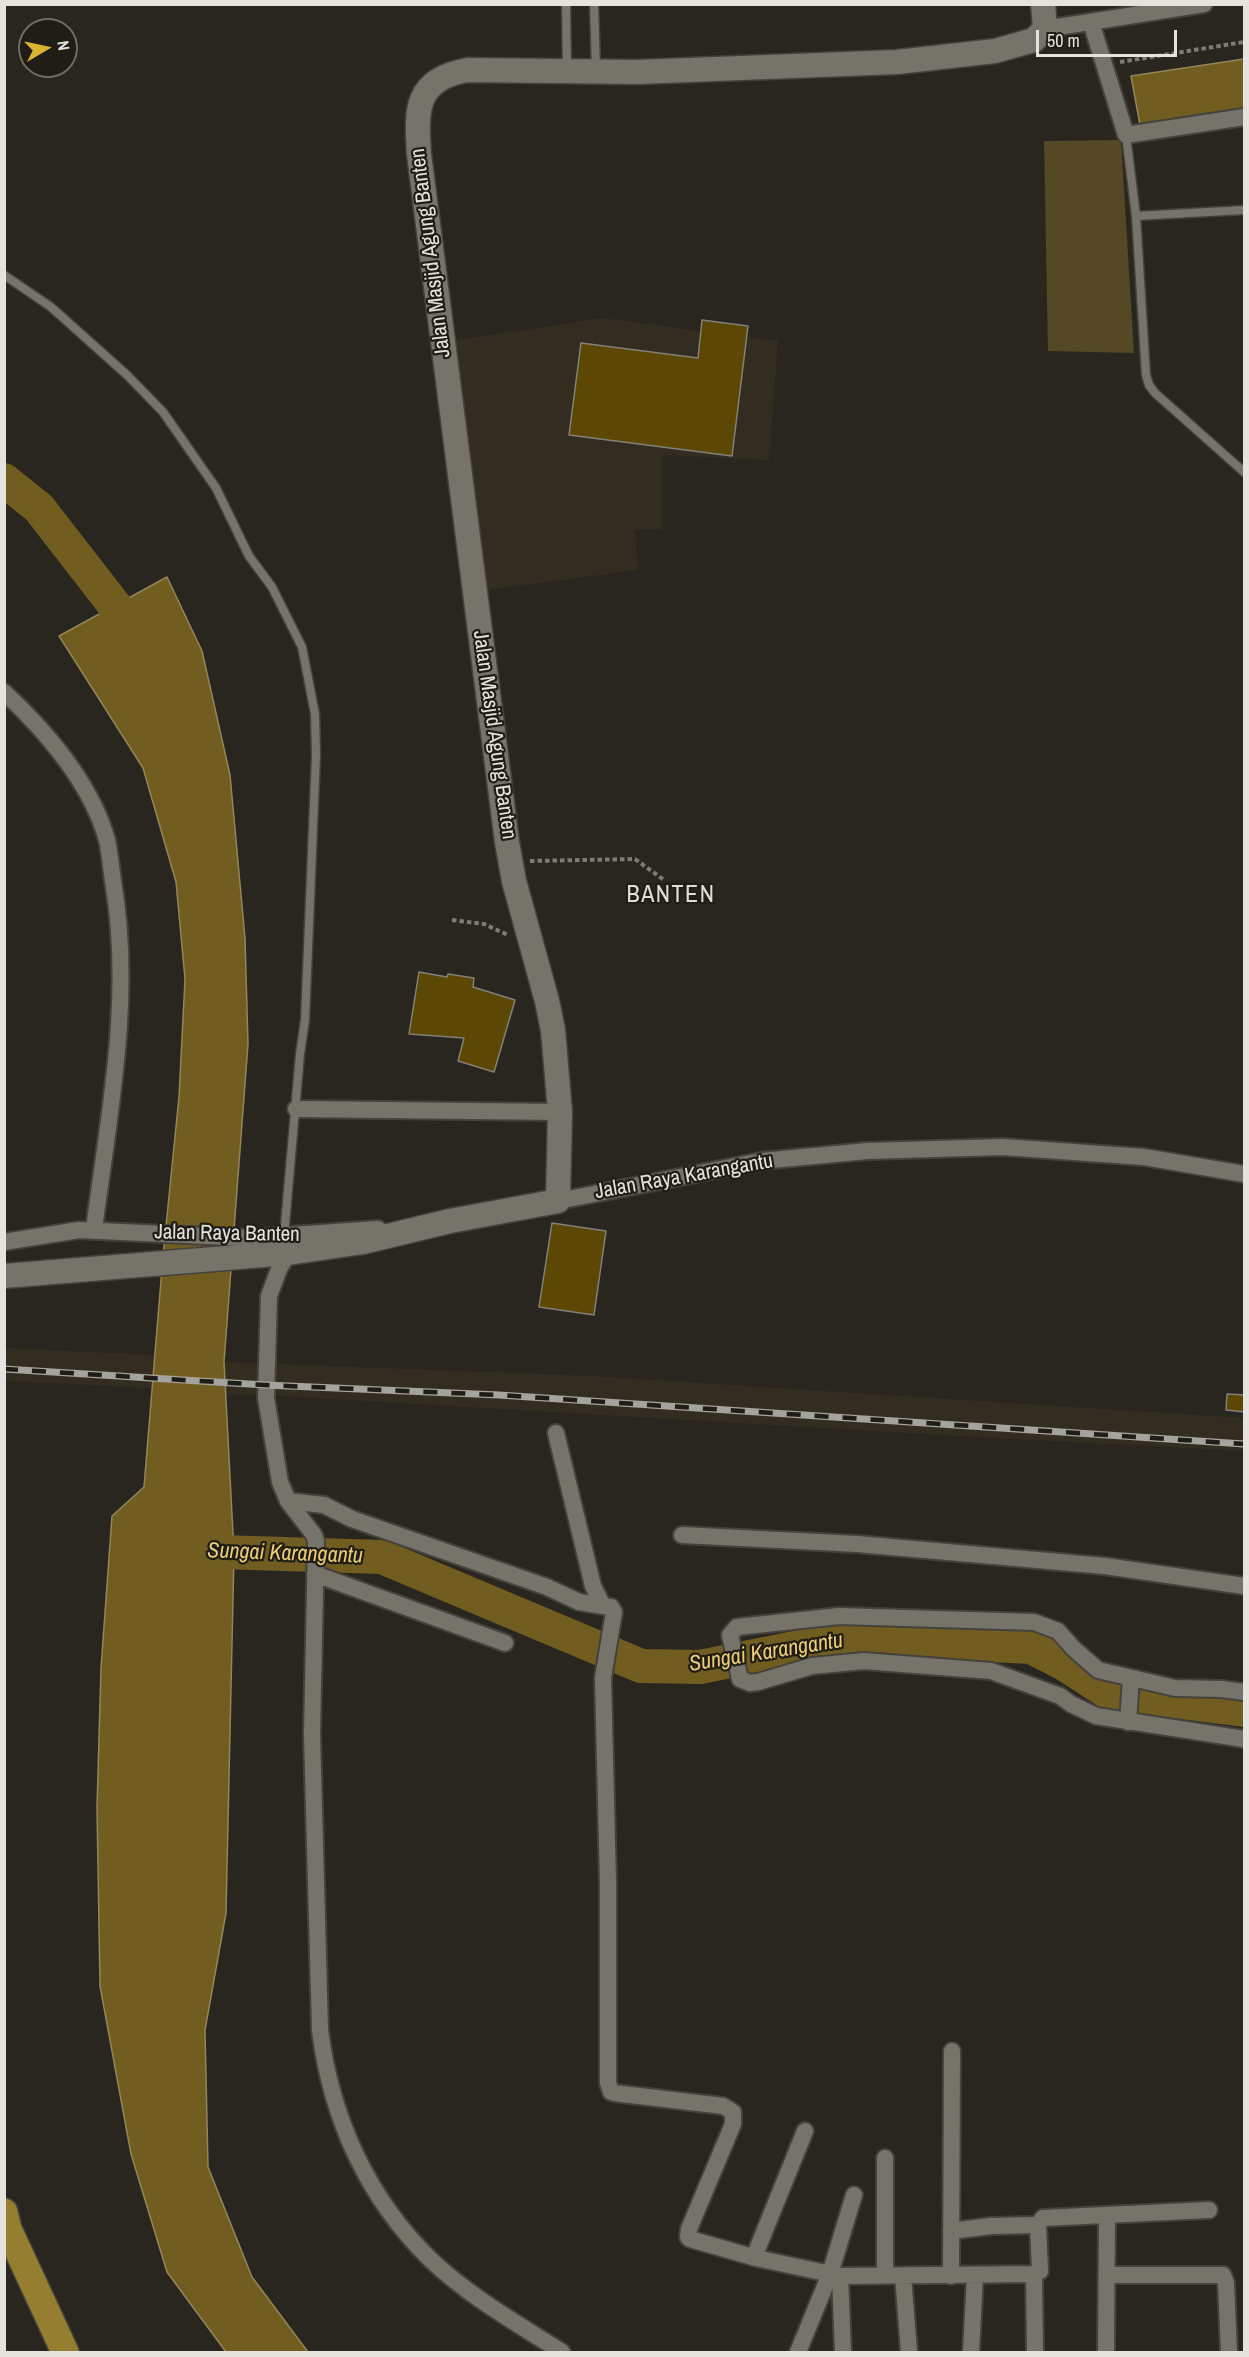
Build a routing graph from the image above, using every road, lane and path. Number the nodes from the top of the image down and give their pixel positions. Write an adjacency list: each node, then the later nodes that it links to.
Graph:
1 (566, 4): 9 (lane)
2 (594, 4): 10 (lane)
3 (1042, 4): 6 (main road)
4 (1204, 4): 5 (street, Jalan Masjid Agung Banten)
5 (1091, 22): 6 (street, Jalan Masjid Agung Banten); 8 (street)
6 (1045, 28): 10 (main road, Jalan Masjid Agung Banten)
7 (1245, 42): 8 (path)
8 (1104, 64): 12 (street)
9 (567, 71): 10 (main road, Jalan Masjid Agung Banten); 18 (main road, Jalan Masjid Agung Banten)
10 (596, 71)
11 (1245, 117): 12 (street)
12 (1126, 135): 14 (lane)
13 (1245, 210): 14 (lane)
14 (1136, 216): 16 (lane)
15 (4, 275): 22 (lane)
16 (1245, 472)
17 (4, 692): 26 (street)
18 (511, 861): 19 (path); 21 (main road, Jalan Masjid Agung Banten)
19 (664, 880)
20 (452, 920): 21 (path)
21 (530, 945): 23 (main road, Jalan Masjid Agung Banten)
22 (296, 1109): 23 (street); 28 (lane)
23 (560, 1112): 25 (main road, Jalan Masjid Agung Banten)
24 (1245, 1174): 25 (street, Jalan Raya Karangantu)
25 (558, 1201): 28 (main road, Jalan Raya Karangantu)
26 (94, 1229): 27 (street, Jalan Raya Banten); 29 (street, Jalan Raya Banten)
27 (4, 1242)
28 (286, 1245): 29 (main road, Jalan Raya Karangantu); 32 (street)
29 (248, 1248): 30 (main road, Jalan Raya Karangantu)
30 (4, 1276)
31 (556, 1433): 36 (street)
32 (288, 1502): 34 (street); 36 (street)
33 (682, 1535): 35 (street)
34 (315, 1572): 37 (street); 60 (street)
35 (1245, 1586)
36 (603, 1606): 51 (street)
37 (506, 1643)
38 (1131, 1683): 39 (street); 40 (street); 40 (street)
39 (1245, 1692)
40 (1128, 1718): 41 (street)
41 (1245, 1739)
42 (952, 2051): 50 (street)
43 (805, 2131): 51 (street)
44 (885, 2158): 55 (street)
45 (854, 2195): 53 (street)
46 (1209, 2210): 48 (street)
47 (4, 2212): 59 (main road)
48 (1107, 2215): 49 (street); 54 (street)
49 (1038, 2225): 50 (street); 52 (street)
50 (951, 2231): 57 (street)
51 (754, 2257): 53 (street)
52 (1034, 2274): 58 (street); 65 (street)
53 (835, 2275): 55 (street); 61 (street); 62 (street)
54 (1108, 2275): 66 (street); 67 (street)
55 (885, 2276): 56 (street)
56 (903, 2276): 57 (street); 63 (street)
57 (951, 2276): 58 (street)
58 (975, 2276): 64 (street)
59 (64, 2352)
60 (562, 2352)
61 (798, 2352)
62 (843, 2352)
63 (909, 2352)
64 (971, 2352)
65 (1035, 2352)
66 (1107, 2352)
67 (1229, 2352)

